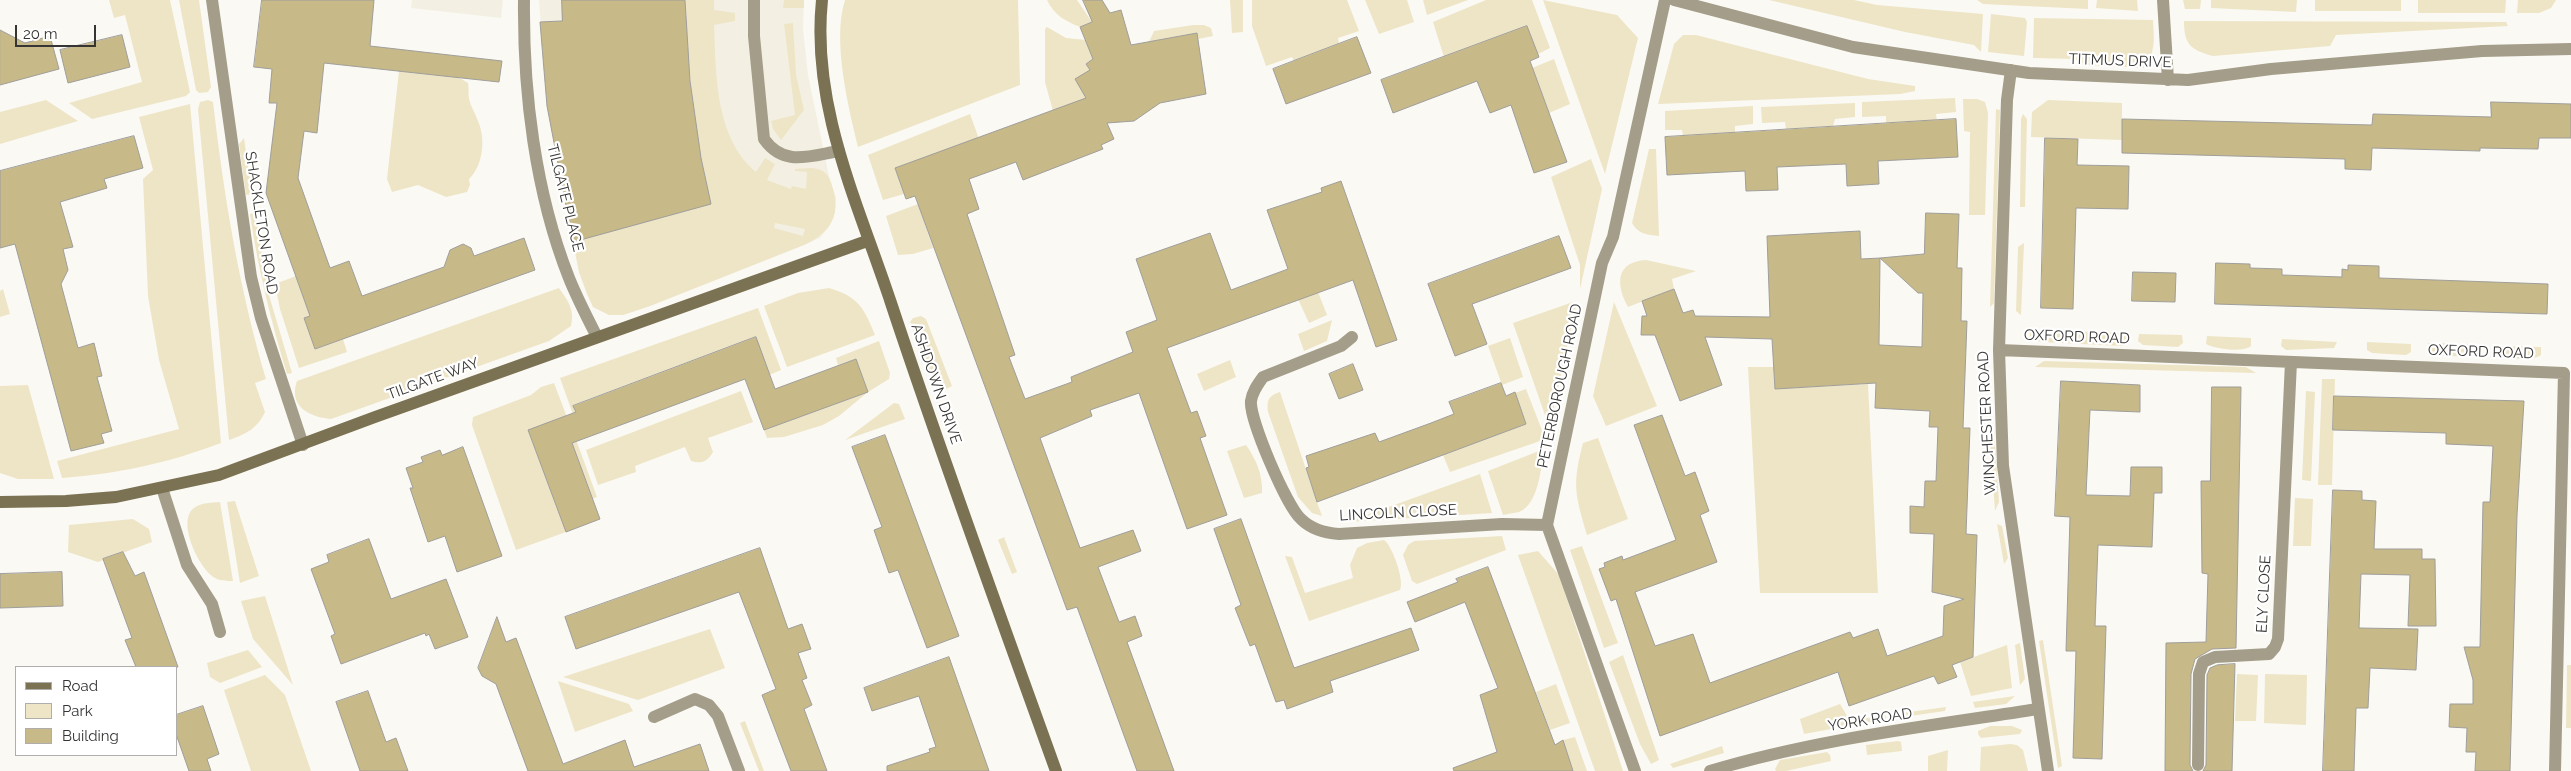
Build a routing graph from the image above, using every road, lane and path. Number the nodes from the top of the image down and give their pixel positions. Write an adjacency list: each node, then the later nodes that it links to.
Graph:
1 (212, 0): 17 (street, SHACKLETON ROAD)
2 (524, 0): 13 (street, TILGATE PLACE)
3 (754, 0): 11 (street)
4 (822, 0): 11 (street, ASHDOWN DRIVE)
5 (1665, 0): 20 (street, PETERBOROUGH ROAD)
6 (1674, 0): 9 (street, TITMUS DRIVE)
7 (2163, 0): 10 (street)
8 (2571, 49): 10 (street, TITMUS DRIVE)
9 (2011, 70): 10 (street, TITMUS DRIVE); 15 (street, WINCHESTER ROAD)
10 (2168, 80)
11 (839, 151): 12 (street, ASHDOWN DRIVE)
12 (867, 241): 13 (street, TILGATE WAY); 26 (street, ASHDOWN DRIVE)
13 (597, 337): 17 (street, TILGATE WAY)
14 (1352, 337): 20 (street, LINCOLN CLOSE)
15 (1999, 350): 16 (street, OXFORD ROAD); 22 (street, WINCHESTER ROAD)
16 (2291, 362): 24 (street, ELY CLOSE); 30 (street, OXFORD ROAD)
17 (303, 444): 18 (street, TILGATE WAY)
18 (162, 488): 19 (street, TILGATE WAY); 21 (street)
19 (0, 502)
20 (1547, 524): 27 (street)
21 (220, 632)
22 (2038, 709): 28 (street, YORK ROAD); 29 (street, WINCHESTER ROAD)
23 (654, 717): 25 (street)
24 (2198, 766)
25 (739, 771)
26 (1056, 771)
27 (1634, 771)
28 (1710, 771)
29 (2048, 771)
30 (2555, 771)

